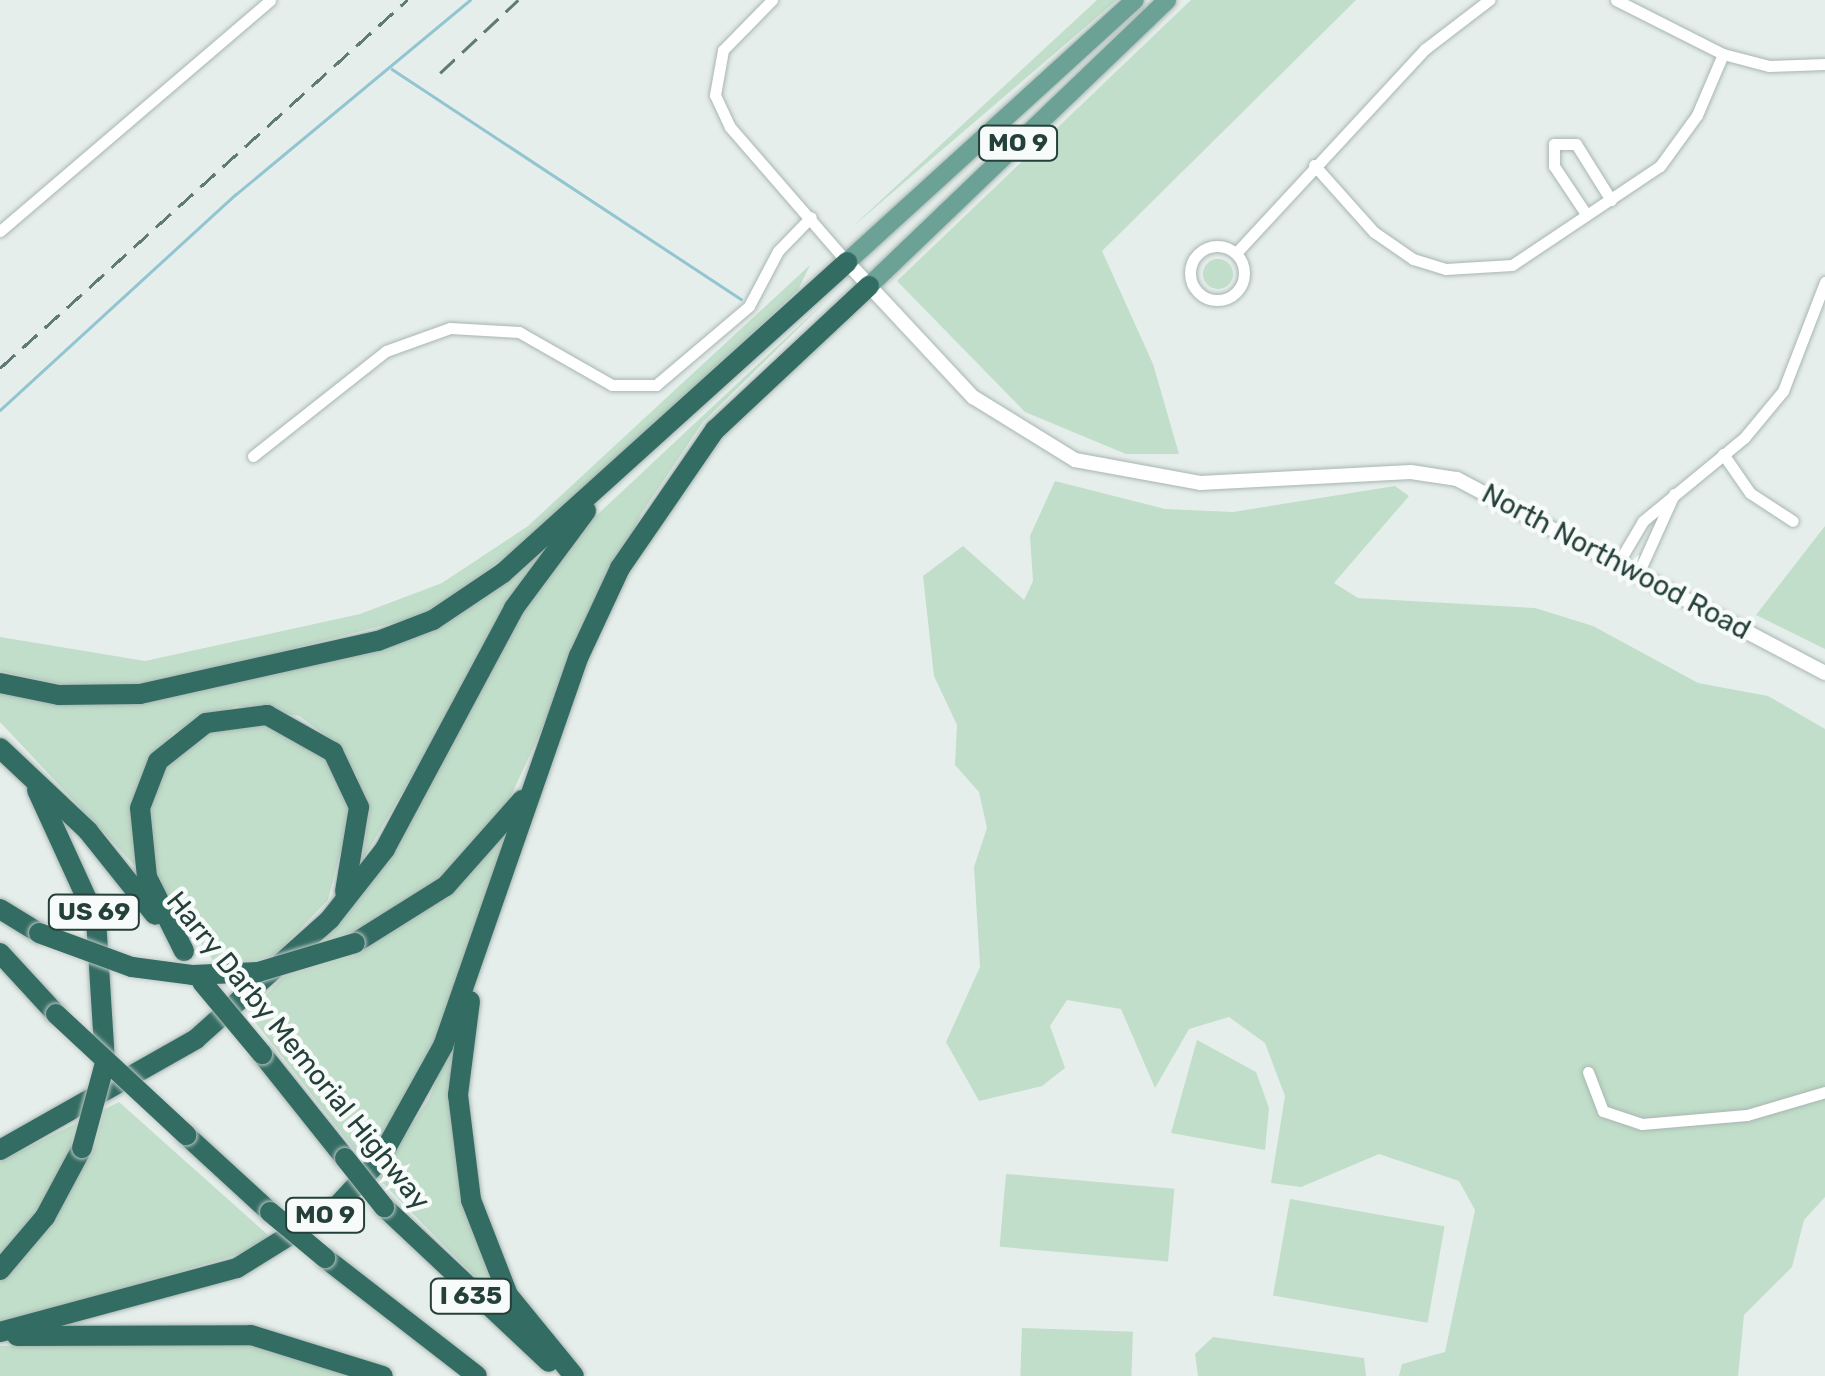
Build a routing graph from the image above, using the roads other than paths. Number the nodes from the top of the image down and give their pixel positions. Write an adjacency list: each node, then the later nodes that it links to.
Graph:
1 (270, 0): 13 (street)
2 (772, 0): 12 (street)
3 (1136, 0): 15 (main road, MO 9)
4 (1167, 0): 17 (main road, MO 9)
5 (1489, 0): 9 (street)
6 (1616, 0): 7 (street)
7 (1723, 54): 8 (street); 10 (street)
8 (1825, 64)
9 (1314, 165): 11 (street); 14 (street)
10 (1611, 200): 11 (street); 11 (street)
11 (1586, 214)
12 (810, 217): 15 (street); 19 (street)
13 (0, 231)
14 (1236, 254): 14 (street)
15 (847, 262): 17 (street, North Northwood Road); 20 (highway, MO 9)
16 (1825, 282): 18 (street)
17 (869, 286): 23 (street, North Northwood Road); 28 (highway, MO 9)
18 (1724, 454): 21 (street); 22 (street)
19 (253, 456)
20 (611, 477): 26 (highway); 32 (highway, MO 9)
21 (1674, 491): 23 (street); 24 (street)
22 (1793, 522)
23 (1616, 565): 24 (street, North Northwood Road)
24 (1638, 576): 25 (street, North Northwood Road)
25 (1825, 673)
26 (0, 683)
27 (0, 748): 29 (highway, Harry Darby Memorial Highway / I 635)
28 (542, 762): 30 (highway, bridge); 31 (highway, MO 9)
29 (29, 775): 33 (highway, Harry Darby Memorial Highway / I 635); 40 (highway, US 69, bridge)
30 (0, 909)
31 (491, 914): 41 (highway, MO 9); 45 (highway)
32 (330, 919): 33 (highway); 39 (highway, MO 9)
33 (184, 951): 44 (highway, Harry Darby Memorial Highway / I 635, bridge)
34 (0, 953): 36 (highway, I 635)
35 (0, 968): 36 (highway)
36 (24, 979): 43 (highway, I 635, bridge)
37 (1588, 1072): 38 (street)
38 (1825, 1092)
39 (1, 1149)
40 (0, 1270)
41 (0, 1334): 42 (highway)
42 (384, 1376)
43 (477, 1376)
44 (566, 1376)
45 (574, 1376)

